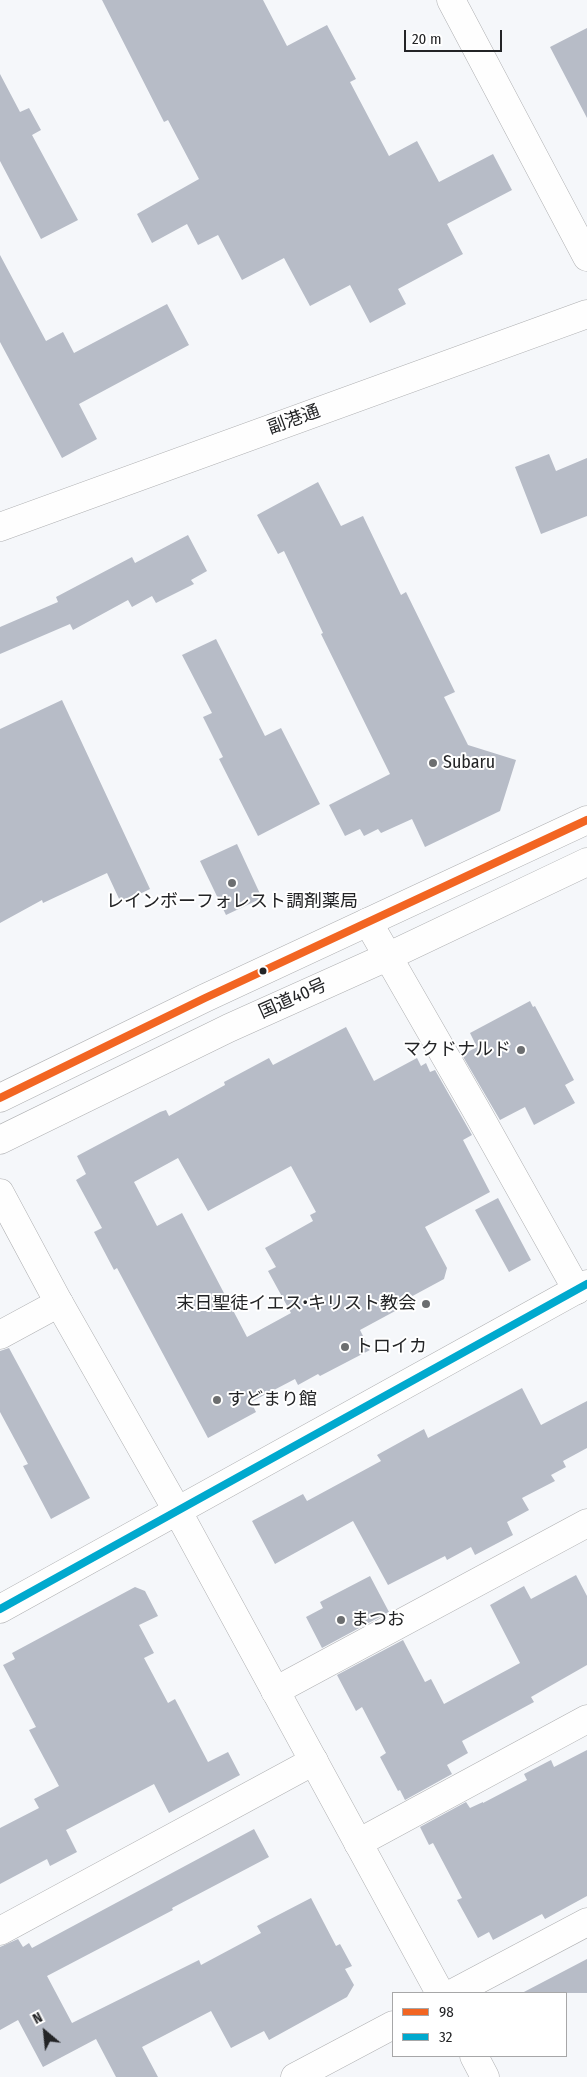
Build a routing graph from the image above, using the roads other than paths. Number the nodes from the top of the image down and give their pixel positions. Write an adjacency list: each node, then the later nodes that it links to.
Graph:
1 (451, 0): 2 (main road)
2 (587, 257)
3 (587, 314): 4 (main road, 副港通)
4 (0, 527)
5 (587, 820): 7 (main road)
6 (587, 862): 8 (main road, 国道40号)
7 (368, 922): 8 (main road); 9 (main road)
8 (387, 957): 10 (main road, 国道40号); 12 (main road)
9 (0, 1098)
10 (0, 1140)
11 (0, 1194): 13 (main road)
12 (582, 1287): 15 (main road)
13 (60, 1303): 14 (main road); 15 (main road)
14 (0, 1335)
15 (178, 1512): 17 (main road); 18 (main road)
16 (587, 1523): 18 (main road)
17 (0, 1609)
18 (275, 1691): 20 (main road)
19 (587, 1718): 21 (main road)
20 (314, 1761): 21 (main road); 23 (main road)
21 (358, 1843): 24 (main road)
22 (587, 1922): 25 (main road)
23 (0, 1932)
24 (439, 1992)
25 (455, 1992)
26 (392, 2026): 28 (main road)
27 (475, 2057): 29 (main road)
28 (295, 2077)
29 (485, 2077)

